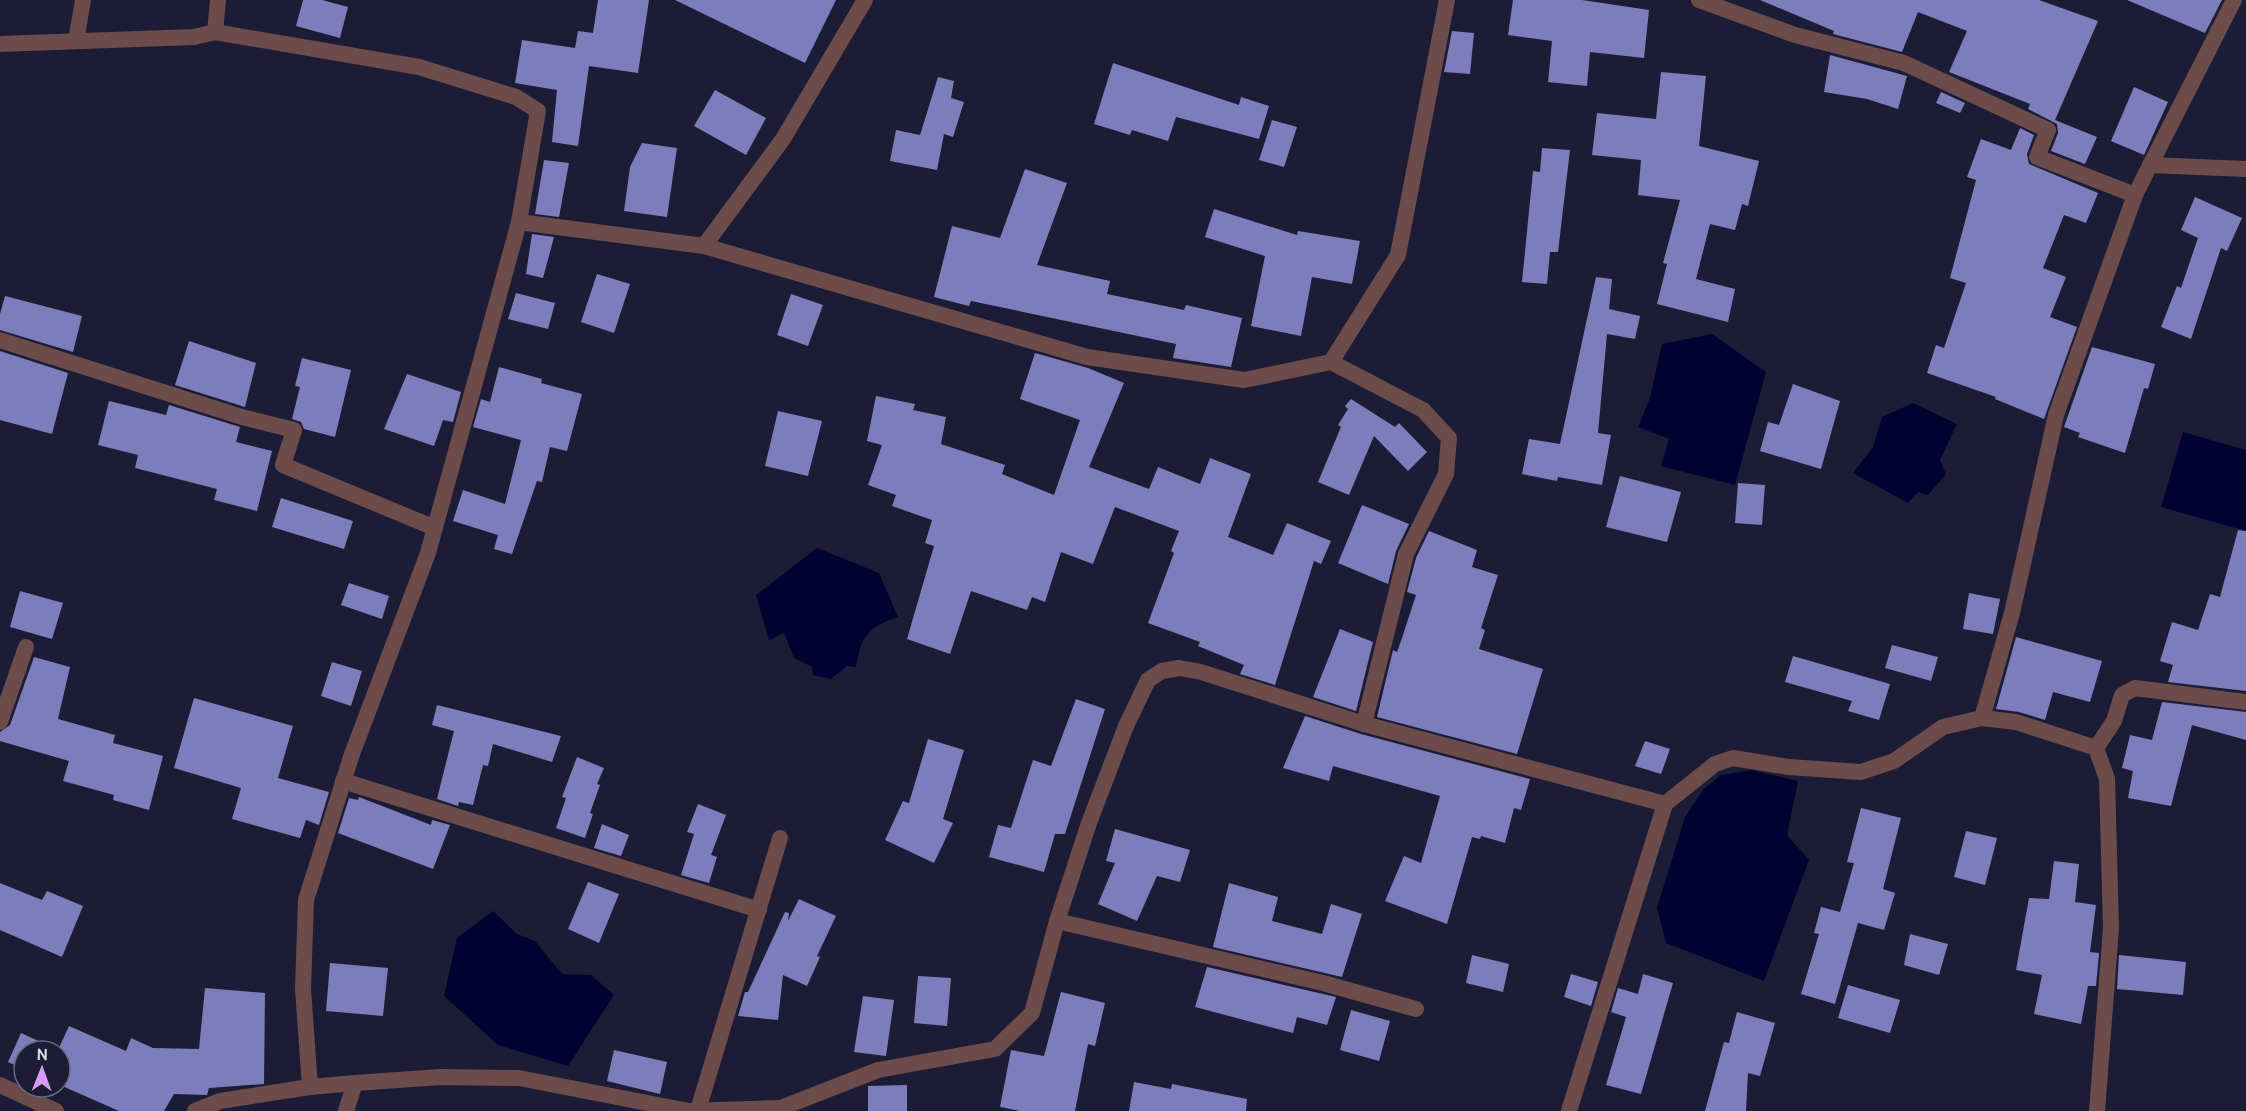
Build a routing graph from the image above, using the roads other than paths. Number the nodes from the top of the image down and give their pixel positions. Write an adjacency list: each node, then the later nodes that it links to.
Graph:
1 (82, 0): 8 (street)
2 (218, 0): 7 (street)
3 (865, 0): 14 (street)
4 (1447, 0): 16 (street)
5 (1699, 0): 12 (street)
6 (2234, 0): 10 (street)
7 (215, 32): 8 (street); 13 (street)
8 (76, 41): 9 (street)
9 (0, 44)
10 (2150, 165): 11 (street); 12 (street)
11 (2246, 169)
12 (2135, 195): 20 (street)
13 (519, 222): 14 (street); 17 (street)
14 (704, 246): 16 (street)
15 (0, 340): 17 (street)
16 (1330, 362): 22 (street)
17 (435, 528): 24 (street)
18 (26, 647): 21 (street)
19 (2246, 702): 23 (street)
20 (1982, 718): 23 (street); 25 (street)
21 (0, 722)
22 (1364, 724): 25 (street); 28 (street)
23 (2096, 748): 39 (street)
24 (344, 782): 27 (street); 32 (street)
25 (1665, 804): 38 (street)
26 (780, 838): 27 (street)
27 (759, 910): 34 (street)
28 (1057, 921): 29 (street); 33 (street)
29 (1416, 1009)
30 (355, 1083): 32 (street); 34 (street); 37 (street)
31 (0, 1085): 35 (street)
32 (310, 1087): 36 (street)
33 (780, 1109): 34 (street)
34 (698, 1110)
35 (56, 1111)
36 (195, 1111)
37 (346, 1111)
38 (1569, 1111)
39 (2097, 1111)

